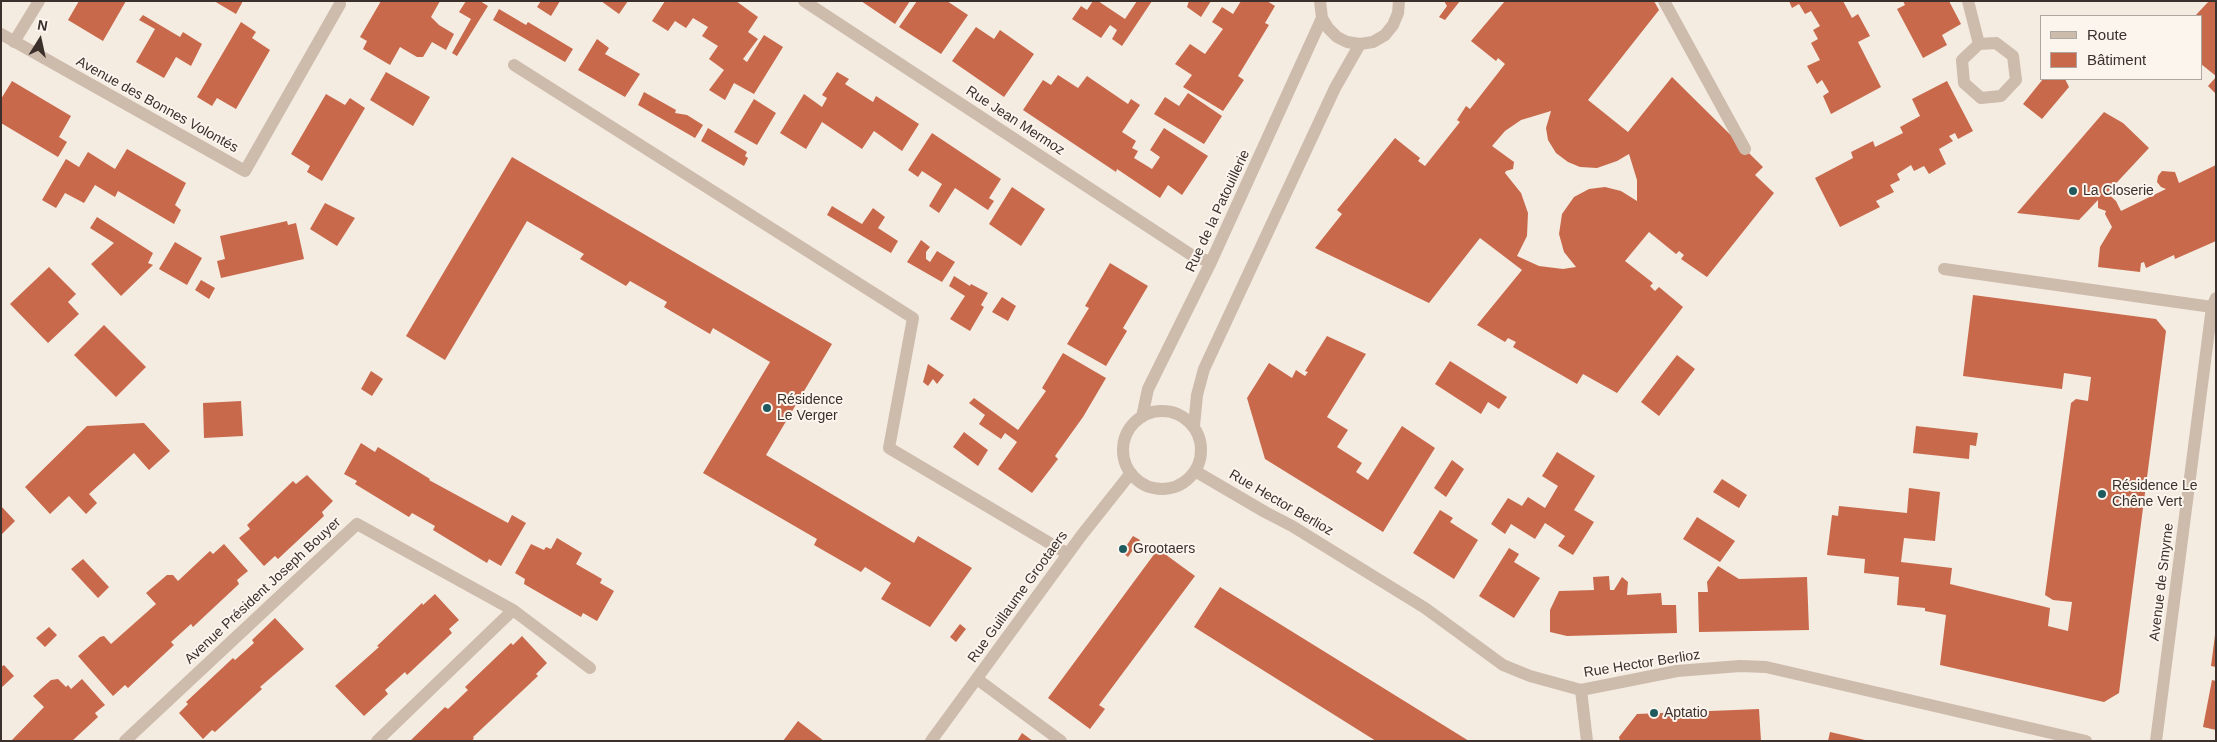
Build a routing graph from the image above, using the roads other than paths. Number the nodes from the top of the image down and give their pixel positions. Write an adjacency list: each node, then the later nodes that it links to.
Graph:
1 (39, 1): 10 (street)
2 (804, 1): 15 (street, Rue Jean Mermoz)
3 (1320, 1): 8 (street)
4 (1399, 1): 11 (street)
5 (1664, 1): 14 (street)
6 (1968, 1): 12 (street)
7 (340, 4): 10 (street, Avenue des Bonnes Volontés)
8 (1322, 18): 11 (street); 15 (street, Rue de la Patouillerie)
9 (1, 34): 10 (street, Avenue des Bonnes Volontés)
10 (14, 42)
11 (1360, 44): 19 (street)
12 (1979, 44): 12 (street)
13 (514, 65): 22 (street)
14 (1745, 149)
15 (1211, 262): 18 (street, Rue de la Patouillerie)
16 (1944, 269): 17 (street, Avenue de Smyrne)
17 (2214, 303): 33 (street, Avenue de Smyrne)
18 (1142, 417): 19 (street); 21 (street)
19 (1194, 426): 20 (street)
20 (1195, 470): 21 (street); 26 (street, Rue Hector Berlioz)
21 (1131, 473): 22 (street, Rue Guillaume Grootaers)
22 (1068, 554): 25 (street, Rue Guillaume Grootaers)
23 (513, 610): 24 (street, Avenue Président Joseph Bouyer); 27 (street, Avenue Président Joseph Bouyer); 28 (street)
24 (590, 668)
25 (978, 679): 29 (street, Rue Guillaume Grootaers); 30 (street)
26 (1581, 690): 31 (street); 32 (street, Rue Hector Berlioz)
27 (125, 741)
28 (376, 741)
29 (932, 741)
30 (1061, 741)
31 (1586, 741)
32 (2086, 741)
33 (2156, 741)

